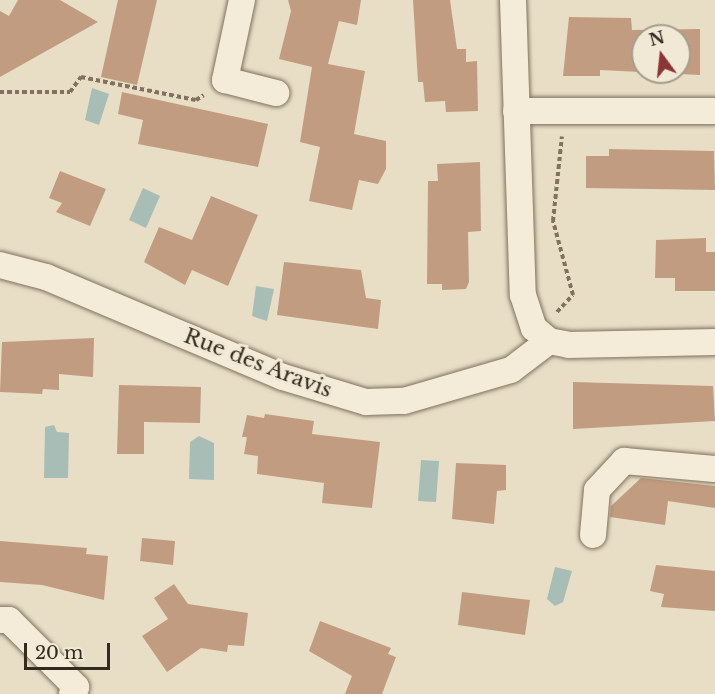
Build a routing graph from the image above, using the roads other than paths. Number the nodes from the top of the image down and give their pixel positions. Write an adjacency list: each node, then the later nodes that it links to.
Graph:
1 (242, 0): 3 (street)
2 (513, 0): 4 (street)
3 (276, 93)
4 (516, 111): 5 (street); 7 (street)
5 (715, 111)
6 (0, 265): 7 (street, Rue des Aravis)
7 (542, 334): 8 (street)
8 (715, 342)
9 (715, 469): 10 (street)
10 (592, 535)
11 (0, 620): 12 (street)
12 (72, 694)

